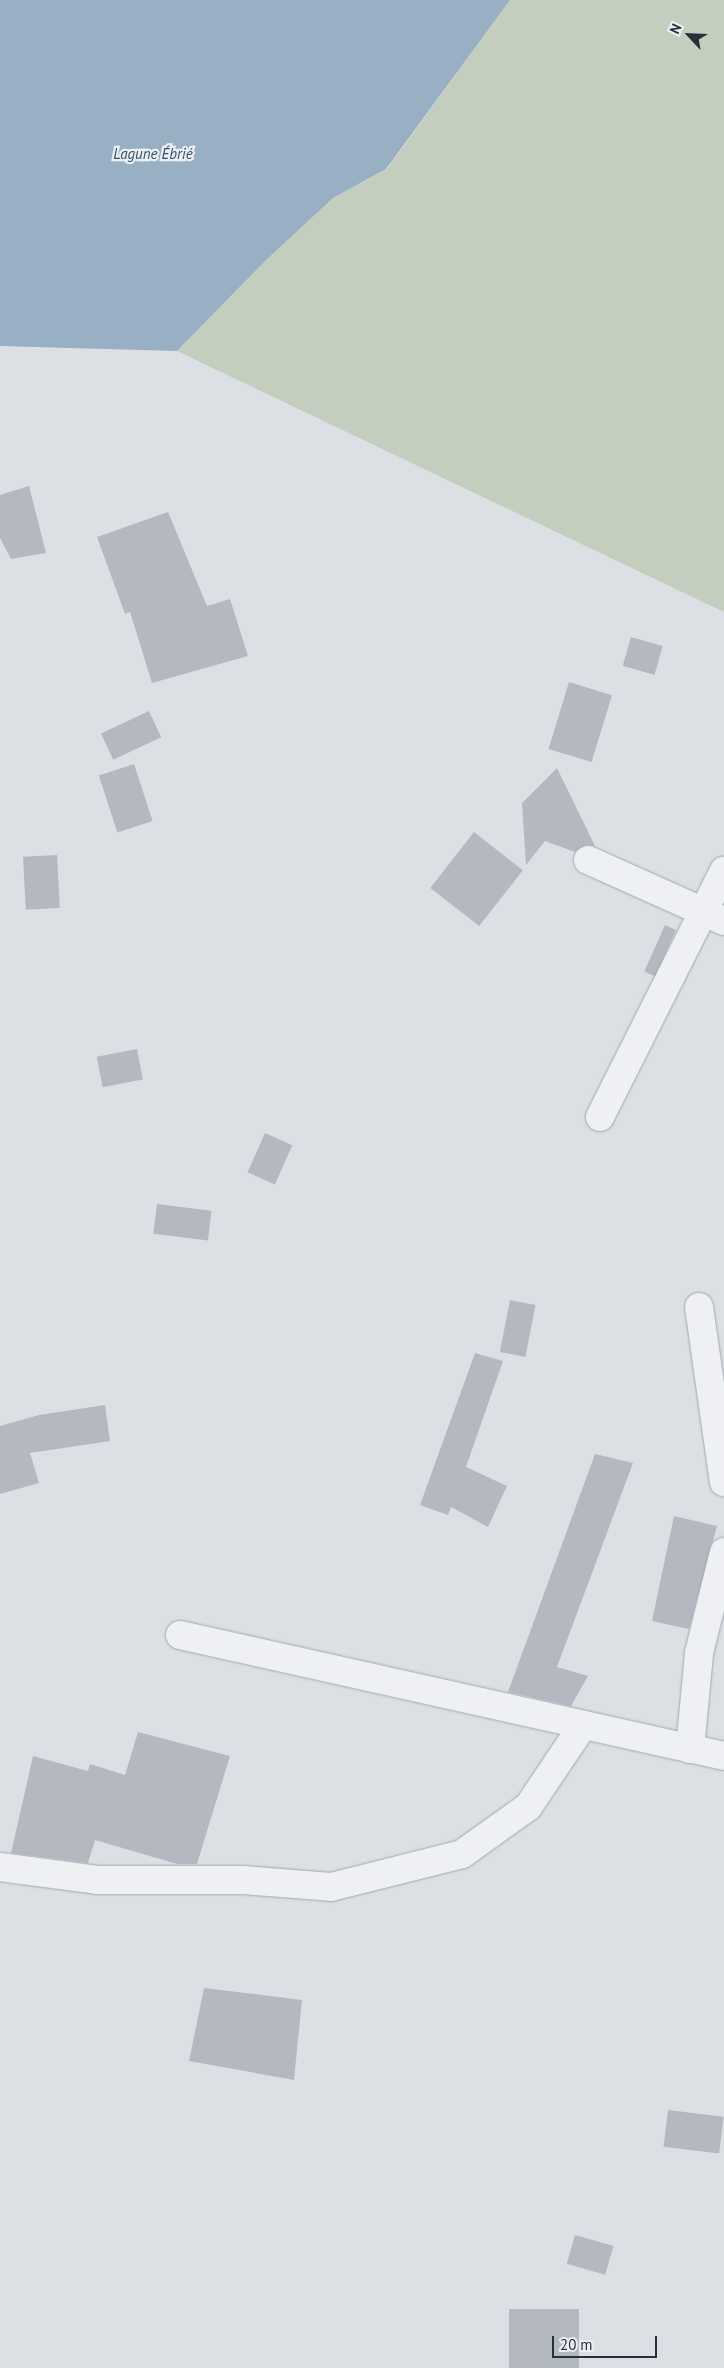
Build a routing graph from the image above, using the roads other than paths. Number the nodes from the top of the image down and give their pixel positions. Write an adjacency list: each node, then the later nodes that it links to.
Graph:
1 (588, 860): 3 (street)
2 (724, 870): 3 (street)
3 (714, 917): 4 (street)
4 (600, 1117)
5 (699, 1307): 6 (street)
6 (724, 1482)
7 (724, 1552): 10 (street)
8 (180, 1635): 9 (street)
9 (582, 1725): 10 (street); 12 (street)
10 (690, 1749): 11 (street)
11 (724, 1756)
12 (0, 1867)

